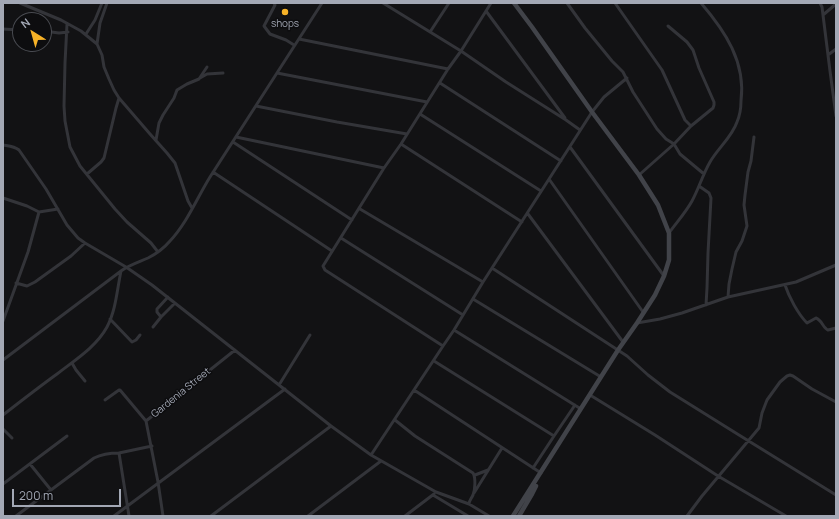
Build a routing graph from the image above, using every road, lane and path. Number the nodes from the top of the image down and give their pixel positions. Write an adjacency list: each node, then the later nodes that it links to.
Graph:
1 (20, 3): 15 (street)
2 (102, 3): 23 (street)
3 (107, 3): 25 (street)
4 (274, 3): 26 (street)
5 (322, 3): 24 (street)
6 (383, 3): 22 (street)
7 (448, 3): 22 (street)
8 (492, 3): 16 (street)
9 (514, 3): 41 (street)
10 (567, 3): 34 (street)
11 (615, 3): 45 (street)
12 (701, 3): 60 (street)
13 (820, 3): 17 (street)
14 (836, 4): 17 (street)
15 (28, 5): 18 (street)
16 (486, 11): 28 (street); 44 (street)
17 (823, 15): 29 (street)
18 (68, 24): 21 (street); 23 (street)
19 (668, 26): 45 (street)
20 (52, 32): 21 (street)
21 (68, 32): 59 (street)
22 (430, 32): 28 (street)
23 (86, 34): 25 (street)
24 (299, 39): 26 (street); 31 (street)
25 (97, 44): 38 (street)
26 (294, 45): 33 (street)
27 (836, 49): 29 (street)
28 (461, 51): 31 (street); 44 (street)
29 (828, 55): 37 (street)
30 (207, 67): 35 (street)
31 (448, 69): 36 (street)
32 (223, 73): 35 (street)
33 (277, 73): 39 (street); 40 (street)
34 (627, 78): 41 (street); 53 (street)
35 (199, 79): 50 (street)
36 (440, 83): 39 (street); 56 (street)
37 (835, 95): 43 (street)
38 (119, 98): 50 (street); 59 (street)
39 (428, 102): 42 (street)
40 (256, 106): 47 (street); 48 (street)
41 (592, 112): 46 (street); 61 (street)
42 (420, 114): 47 (street); 64 (street)
43 (836, 116)
44 (566, 120): 46 (street)
45 (691, 126): 53 (street)
46 (580, 130): 55 (street)
47 (407, 134): 52 (street)
48 (236, 137): 51 (street); 57 (street)
49 (754, 137): 87 (street)
50 (156, 140): 66 (street)
51 (233, 142): 58 (street); 71 (street)
52 (401, 144): 57 (street); 72 (street)
53 (674, 144): 60 (street); 61 (street)
54 (3, 145): 67 (street)
55 (570, 147): 56 (street); 82 (street)
56 (561, 160): 62 (street)
57 (384, 168): 68 (street)
58 (213, 172): 66 (street); 76 (street)
59 (87, 174): 77 (street)
60 (704, 174): 63 (street)
61 (639, 175): 73 (street)
62 (549, 179): 64 (street); 92 (street)
63 (699, 186): 73 (street); 90 (street)
64 (541, 191): 70 (street)
65 (3, 198): 69 (street)
66 (192, 208): 77 (street)
67 (58, 209): 69 (street); 75 (street)
68 (360, 209): 71 (street); 83 (street)
69 (39, 212): 84 (street)
70 (528, 214): 72 (street); 103 (street)
71 (352, 220): 74 (street)
72 (522, 222): 80 (street)
73 (669, 233): 82 (street)
74 (342, 238): 76 (street); 93 (street)
75 (85, 243): 79 (street); 84 (street)
76 (332, 251): 104 (street)
77 (158, 252): 79 (street)
78 (836, 265): 85 (street)
79 (126, 267): 81 (street); 86 (street)
80 (492, 268): 83 (street); 106 (street)
81 (121, 271): 95 (street); 107 (street)
82 (664, 276): 92 (street)
83 (483, 282): 88 (street)
84 (16, 283): 91 (street)
85 (785, 285): 87 (street); 99 (street)
86 (168, 297): 89 (street); 94 (street)
87 (728, 297): 90 (street)
88 (473, 299): 93 (street); 110 (street)
89 (176, 303): 94 (street); 105 (street)
90 (706, 305): 97 (street)
91 (5, 310): 96 (street)
92 (643, 312): 97 (street)
93 (463, 315): 100 (street)
94 (161, 317): 98 (street)
95 (110, 319): 101 (street); 109 (street)
96 (3, 321)
97 (637, 323): 103 (street)
98 (153, 327)
99 (836, 328)
100 (454, 330): 104 (street); 118 (street)
101 (140, 334)
102 (310, 335): 112 (street)
103 (624, 343): 106 (street)
104 (443, 346): 108 (street)
105 (235, 350): 112 (street); 122 (street, Gardenia Street)
106 (618, 350): 110 (street); 128 (street)
107 (3, 360)
108 (434, 361): 114 (street); 126 (street)
109 (72, 362): 111 (street); 120 (street)
110 (602, 377): 115 (street)
111 (85, 381)
112 (279, 385): 113 (street)
113 (285, 389): 123 (street); 140 (street)
114 (414, 390): 121 (street); 130 (street)
115 (590, 395): 119 (street); 139 (street)
116 (105, 400): 122 (street)
117 (836, 402): 128 (street)
118 (575, 406): 119 (street); 126 (street)
119 (581, 409): 137 (street)
120 (3, 415)
121 (395, 420): 132 (street); 138 (street)
122 (146, 421): 129 (street, Gardenia Street)
123 (330, 426): 132 (street); 152 (street)
124 (3, 429): 127 (street)
125 (67, 436): 134 (street)
126 (554, 436): 135 (street)
127 (12, 438)
128 (749, 441): 139 (street); 145 (street)
129 (152, 446): 131 (street); 140 (street, Gardenia Street)
130 (502, 448): 135 (street); 136 (street)
131 (119, 453): 142 (street); 147 (street)
132 (371, 455): 133 (street)
133 (381, 461): 143 (street); 153 (street)
134 (30, 464): 141 (street); 142 (street)
135 (533, 468): 137 (street)
136 (489, 470): 138 (street); 144 (street)
137 (541, 473): 157 (street); 158 (street)
138 (475, 475): 144 (street)
139 (718, 476): 159 (street); 160 (street)
140 (158, 482): 147 (street); 151 (street, Gardenia Street)
141 (3, 484)
142 (50, 490): 149 (street)
143 (435, 494): 146 (street); 154 (street); 155 (street)
144 (473, 495): 146 (street)
145 (836, 495)
146 (469, 504): 156 (street)
147 (128, 506): 148 (street); 150 (street)
148 (130, 515)
149 (16, 516)
150 (114, 516)
151 (163, 516)
152 (211, 516)
153 (308, 516)
154 (405, 516)
155 (468, 516)
156 (489, 516)
157 (514, 516)
158 (519, 516)
159 (687, 516)
160 (786, 516)

